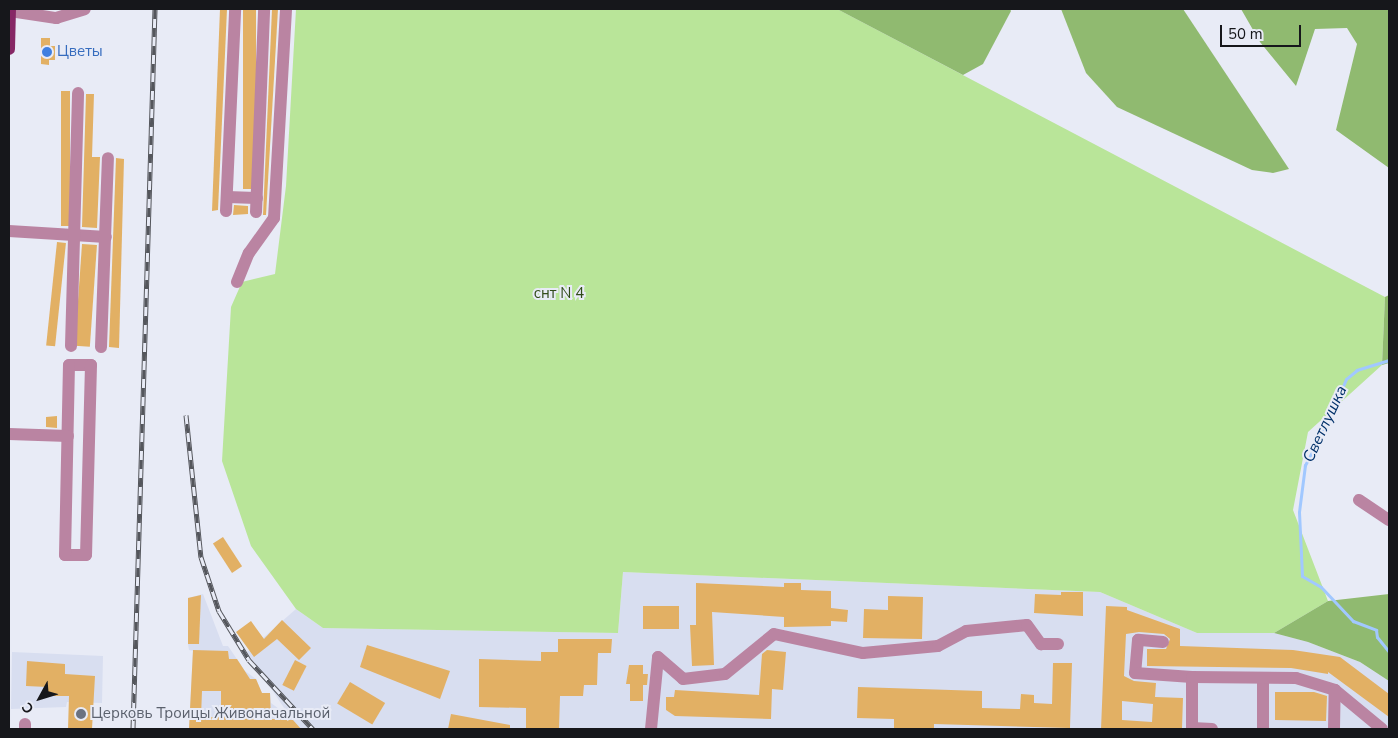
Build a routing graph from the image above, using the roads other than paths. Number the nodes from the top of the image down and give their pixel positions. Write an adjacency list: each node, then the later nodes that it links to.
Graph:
1 (85, 9): 5 (street)
2 (235, 9): 9 (street)
3 (264, 9): 10 (street)
4 (286, 9): 16 (street)
5 (10, 10): 6 (main road)
6 (9, 49)
7 (78, 93): 14 (street)
8 (108, 158): 15 (street)
9 (227, 197): 10 (street); 11 (street)
10 (256, 198): 12 (street)
11 (226, 211)
12 (256, 212)
13 (9, 231): 14 (street)
14 (73, 236): 15 (street); 17 (street)
15 (106, 237): 18 (street)
16 (237, 282)
17 (71, 346)
18 (101, 347)
19 (9, 434): 20 (street)
20 (68, 436): 20 (street)
21 (1359, 500): 22 (street)
22 (1389, 520)
23 (1163, 642): 25 (street)
24 (1058, 644): 28 (street)
25 (1192, 677): 26 (street); 29 (street)
26 (1263, 678): 27 (street); 31 (street)
27 (1335, 690): 32 (street); 33 (street)
28 (650, 729)
29 (1192, 729): 30 (street)
30 (1212, 729)
31 (1263, 729)
32 (1334, 729)
33 (1382, 729)

